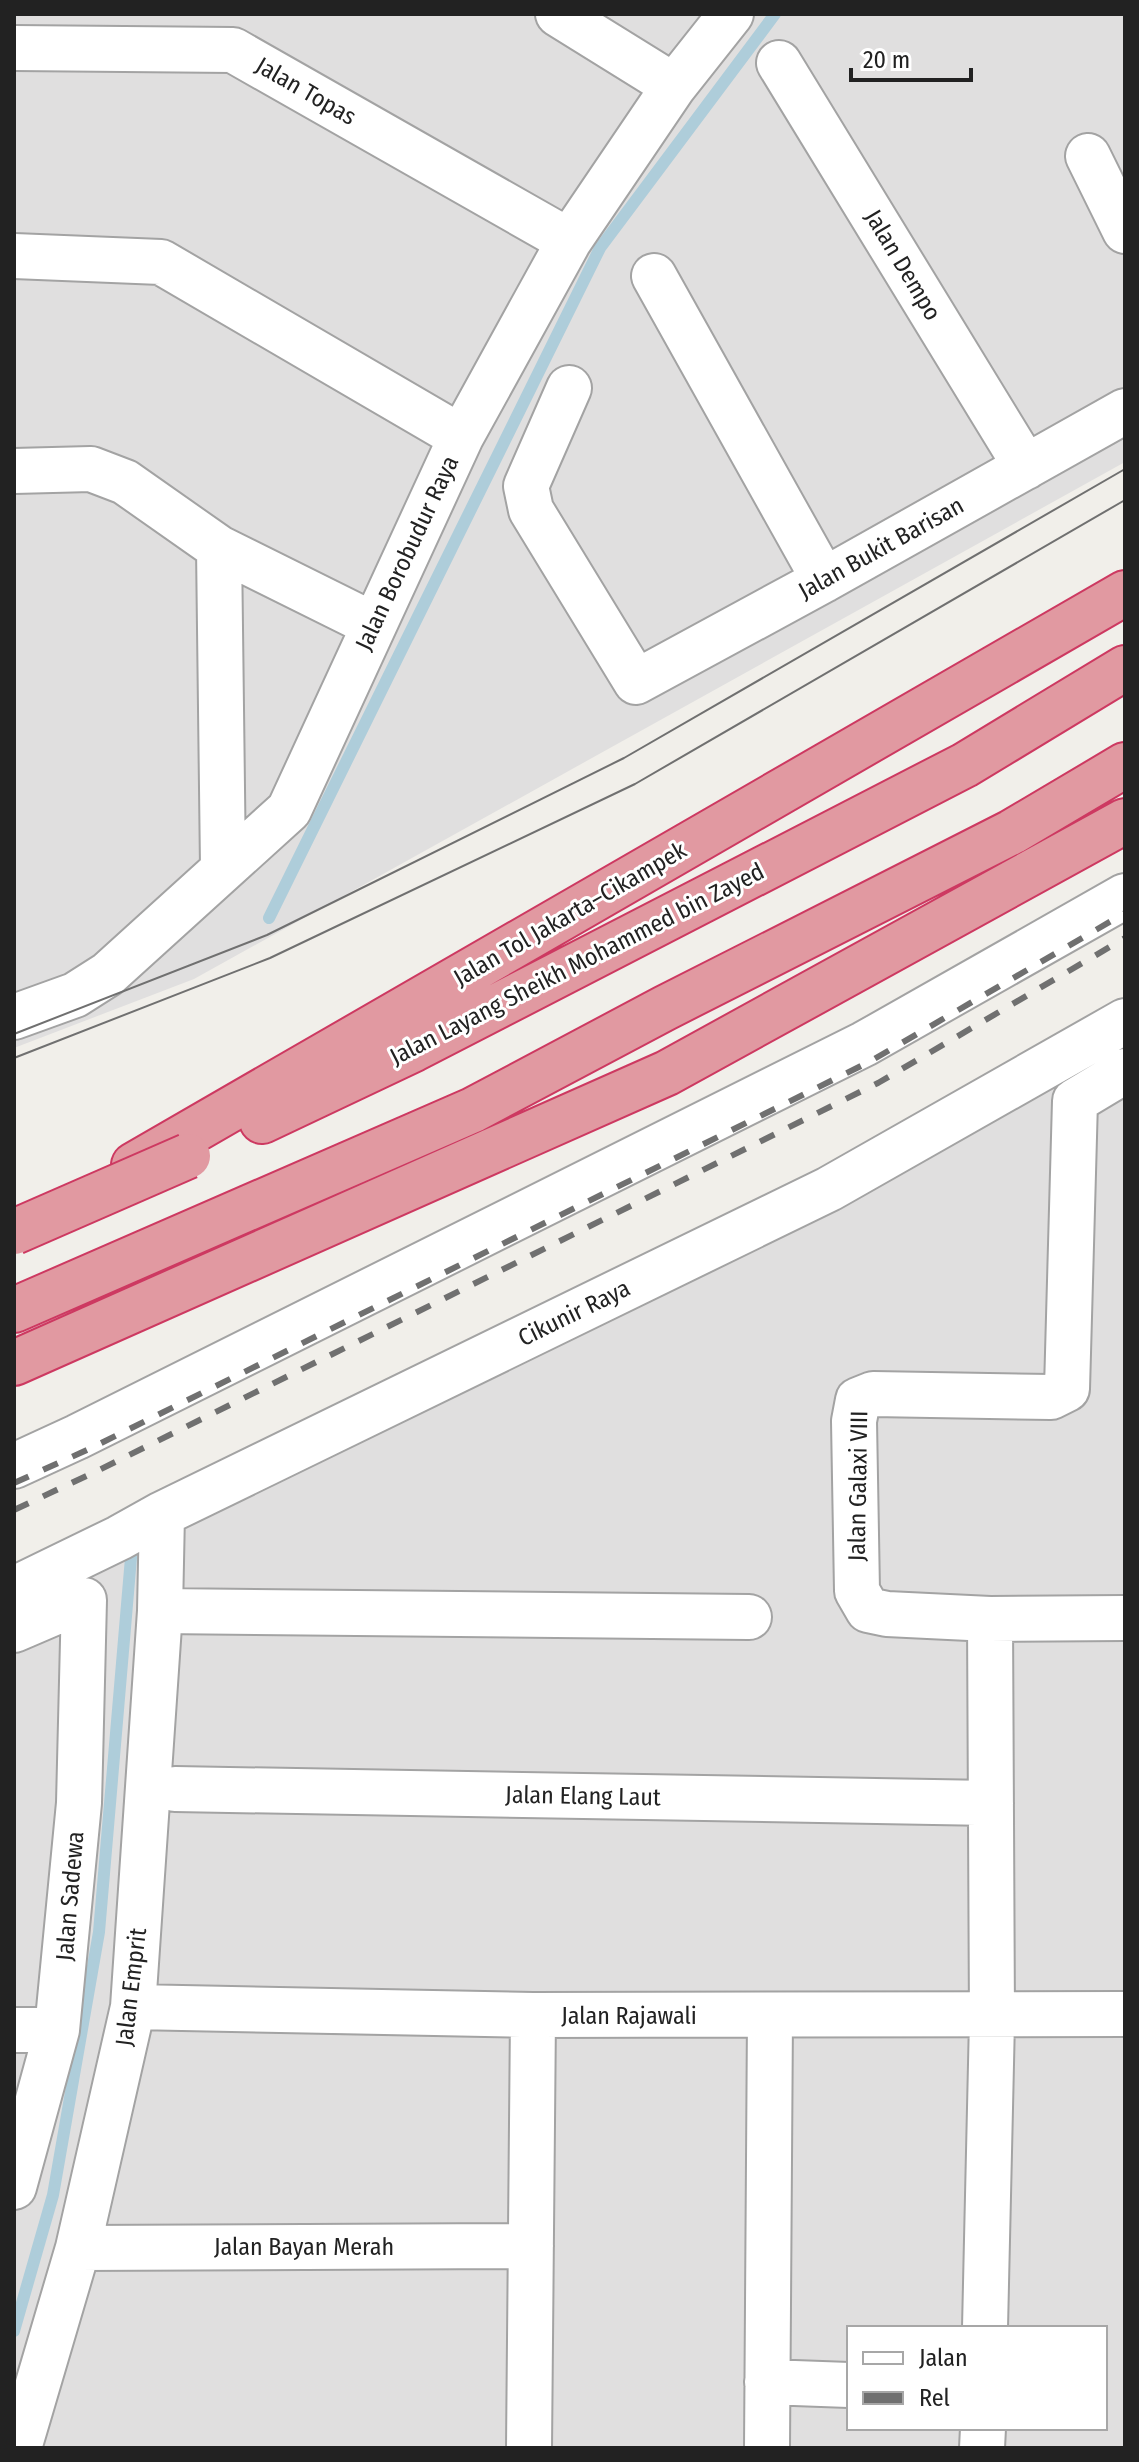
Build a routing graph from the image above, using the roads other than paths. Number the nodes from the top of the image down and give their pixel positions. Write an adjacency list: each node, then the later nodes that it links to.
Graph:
1 (558, 14): 6 (street)
2 (731, 14): 6 (street, Jalan Borobudur Raya)
3 (233, 32): 4 (street, Jalan Topas); 9 (street, Jalan Topas)
4 (14, 48)
5 (779, 63): 15 (street, Jalan Dempo)
6 (674, 86): 9 (street, Jalan Borobudur Raya)
7 (1088, 156): 8 (street)
8 (1125, 231)
9 (569, 241): 14 (street, Jalan Borobudur Raya)
10 (14, 256): 14 (street)
11 (654, 276): 18 (street)
12 (569, 388): 18 (street, Jalan Bukit Barisan)
13 (1125, 411): 15 (street, Jalan Bukit Barisan)
14 (461, 437): 20 (street, Jalan Borobudur Raya)
15 (1026, 467): 18 (street, Jalan Bukit Barisan)
16 (14, 471): 17 (street)
17 (219, 548): 20 (street); 24 (street)
18 (824, 580)
19 (1125, 593): 29 (highway, Jalan Tol Jakarta–Cikampek)
20 (374, 625): 24 (street, Jalan Borobudur Raya)
21 (1125, 668): 29 (highway, Jalan Layang Sheikh Mohammed bin Zayed, bridge)
22 (1125, 765): 30 (highway)
23 (1125, 821): 31 (highway)
24 (223, 868): 26 (street, Jalan Borobudur Raya)
25 (1125, 896): 32 (street)
26 (14, 1017)
27 (1125, 1021): 33 (street, Cikunir Raya)
28 (1125, 1071): 38 (street, Jalan Galaxi VIII)
29 (14, 1233)
30 (14, 1310)
31 (14, 1363)
32 (14, 1466)
33 (162, 1514): 34 (street, Cikunir Raya); 35 (street, Jalan Emprit)
34 (14, 1589)
35 (160, 1611): 36 (street); 42 (street, Jalan Emprit)
36 (749, 1617)
37 (1125, 1618): 38 (street)
38 (990, 1619): 41 (street)
39 (14, 1630): 48 (street, Jalan Sadewa)
40 (175, 1789): 41 (street, Jalan Elang Laut)
41 (991, 1803): 45 (street)
42 (133, 2007): 44 (street, Jalan Rajawali); 51 (street, Jalan Emprit)
43 (1125, 2014): 45 (street, Jalan Rajawali)
44 (533, 2015): 46 (street, Jalan Rajawali); 50 (street)
45 (992, 2015): 46 (street, Jalan Rajawali); 52 (street)
46 (770, 2016): 53 (street)
47 (14, 2030): 48 (street)
48 (57, 2030): 49 (street, Jalan Sadewa)
49 (14, 2187)
50 (531, 2246): 51 (street, Jalan Bayan Merah); 56 (street)
51 (78, 2248): 55 (street, Jalan Emprit)
52 (985, 2326)
53 (767, 2382): 54 (street); 57 (street)
54 (847, 2385)
55 (19, 2448)
56 (529, 2448)
57 (767, 2448)

